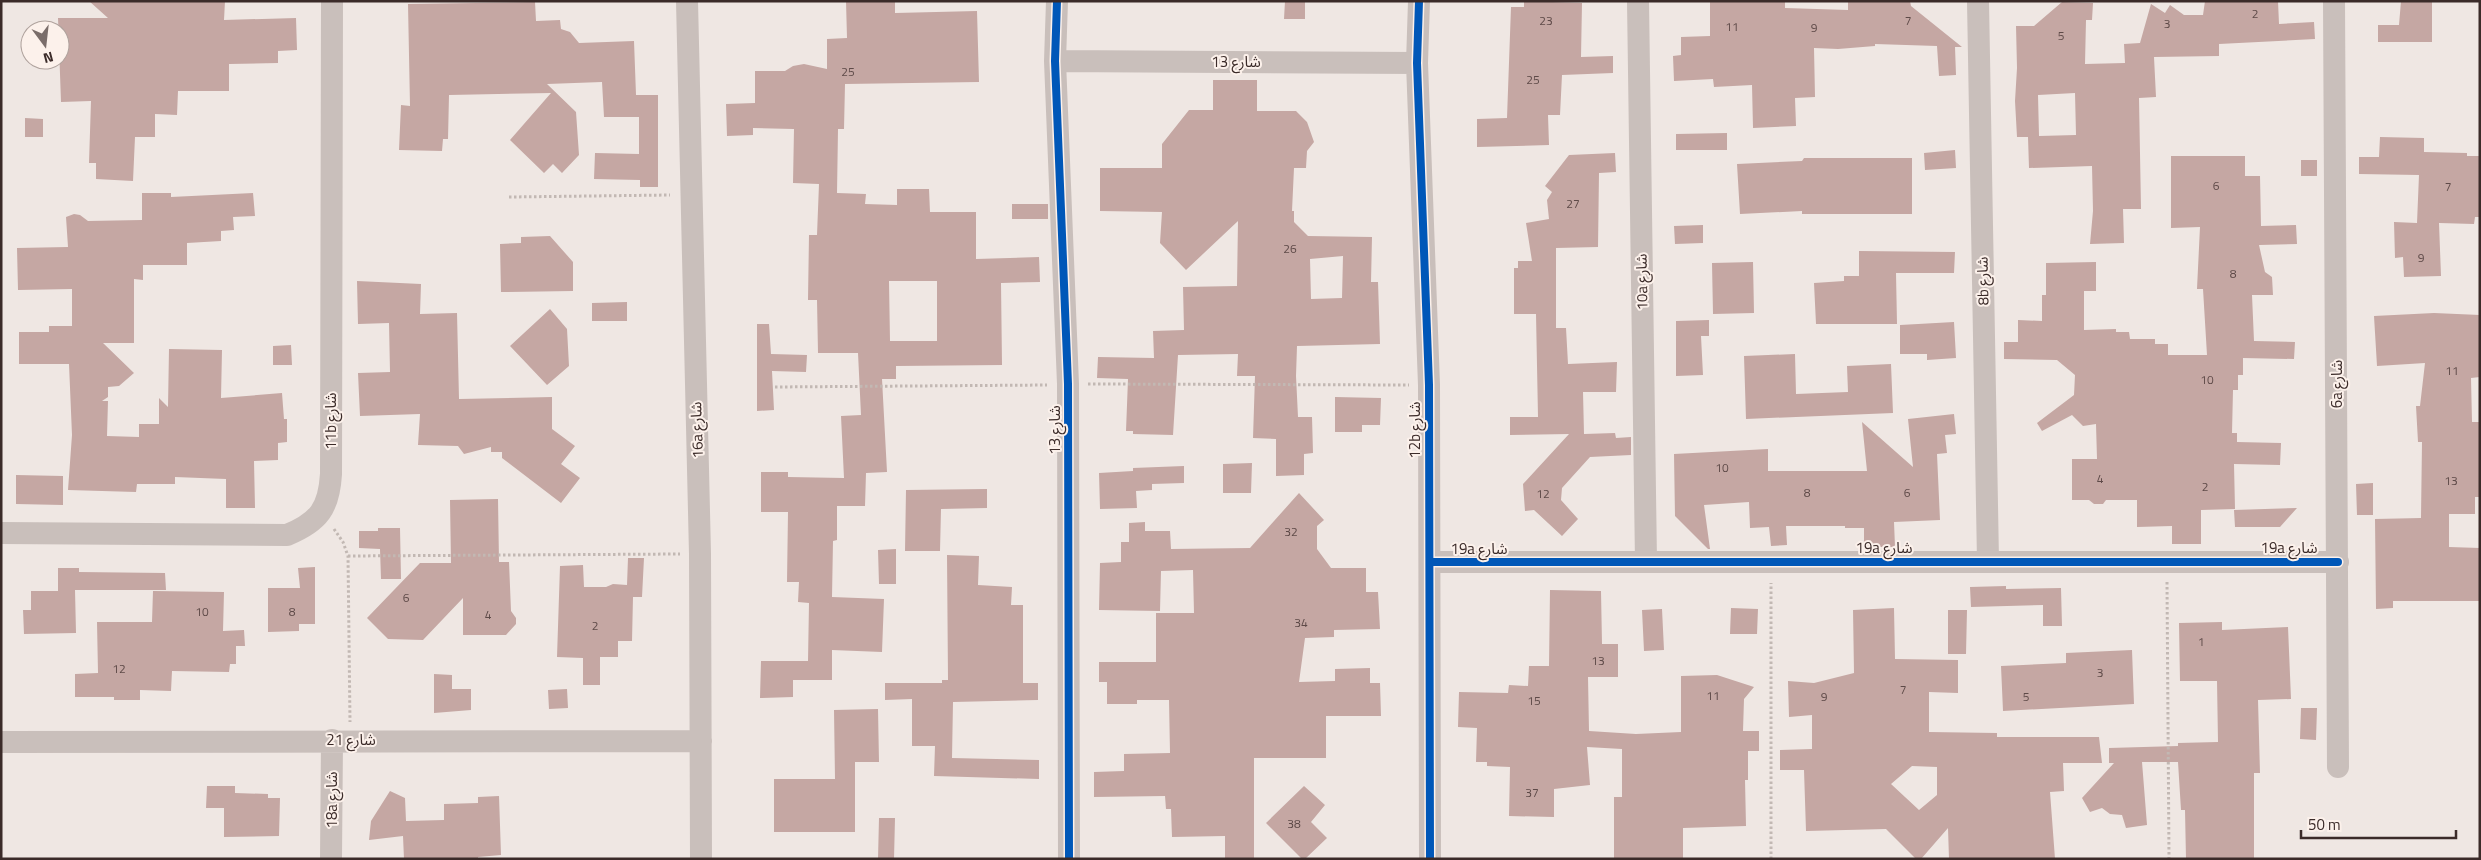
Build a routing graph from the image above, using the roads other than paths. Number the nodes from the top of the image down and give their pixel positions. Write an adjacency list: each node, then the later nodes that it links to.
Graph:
1 (332, 1): 10 (street, 11b شارع)
2 (687, 1): 16 (street, 16a شارع)
3 (1057, 1): 8 (street, شارع 13)
4 (1419, 1): 9 (street, 12b شارع)
5 (1638, 1): 13 (street, 10a شارع)
6 (1978, 1): 11 (street, 8b شارع)
7 (2334, 1): 14 (street, 6a شارع)
8 (1055, 61): 9 (street, شارع 13); 21 (street, شارع 13)
9 (1417, 63): 12 (street, 12b شارع)
10 (1, 533)
11 (1988, 561): 13 (street, 19a شارع); 14 (street, 19a شارع)
12 (1430, 562): 13 (street, 19a شارع); 22 (street, 12b شارع)
13 (1646, 562)
14 (2338, 562): 18 (street, 6a شارع)
15 (341, 740): 16 (street, شارع 21); 17 (street, شارع 21); 19 (street, 18a شارع)
16 (701, 741): 20 (street, 16a شارع)
17 (1, 742)
18 (2338, 767)
19 (332, 859)
20 (701, 859)
21 (1069, 859)
22 (1430, 859)

